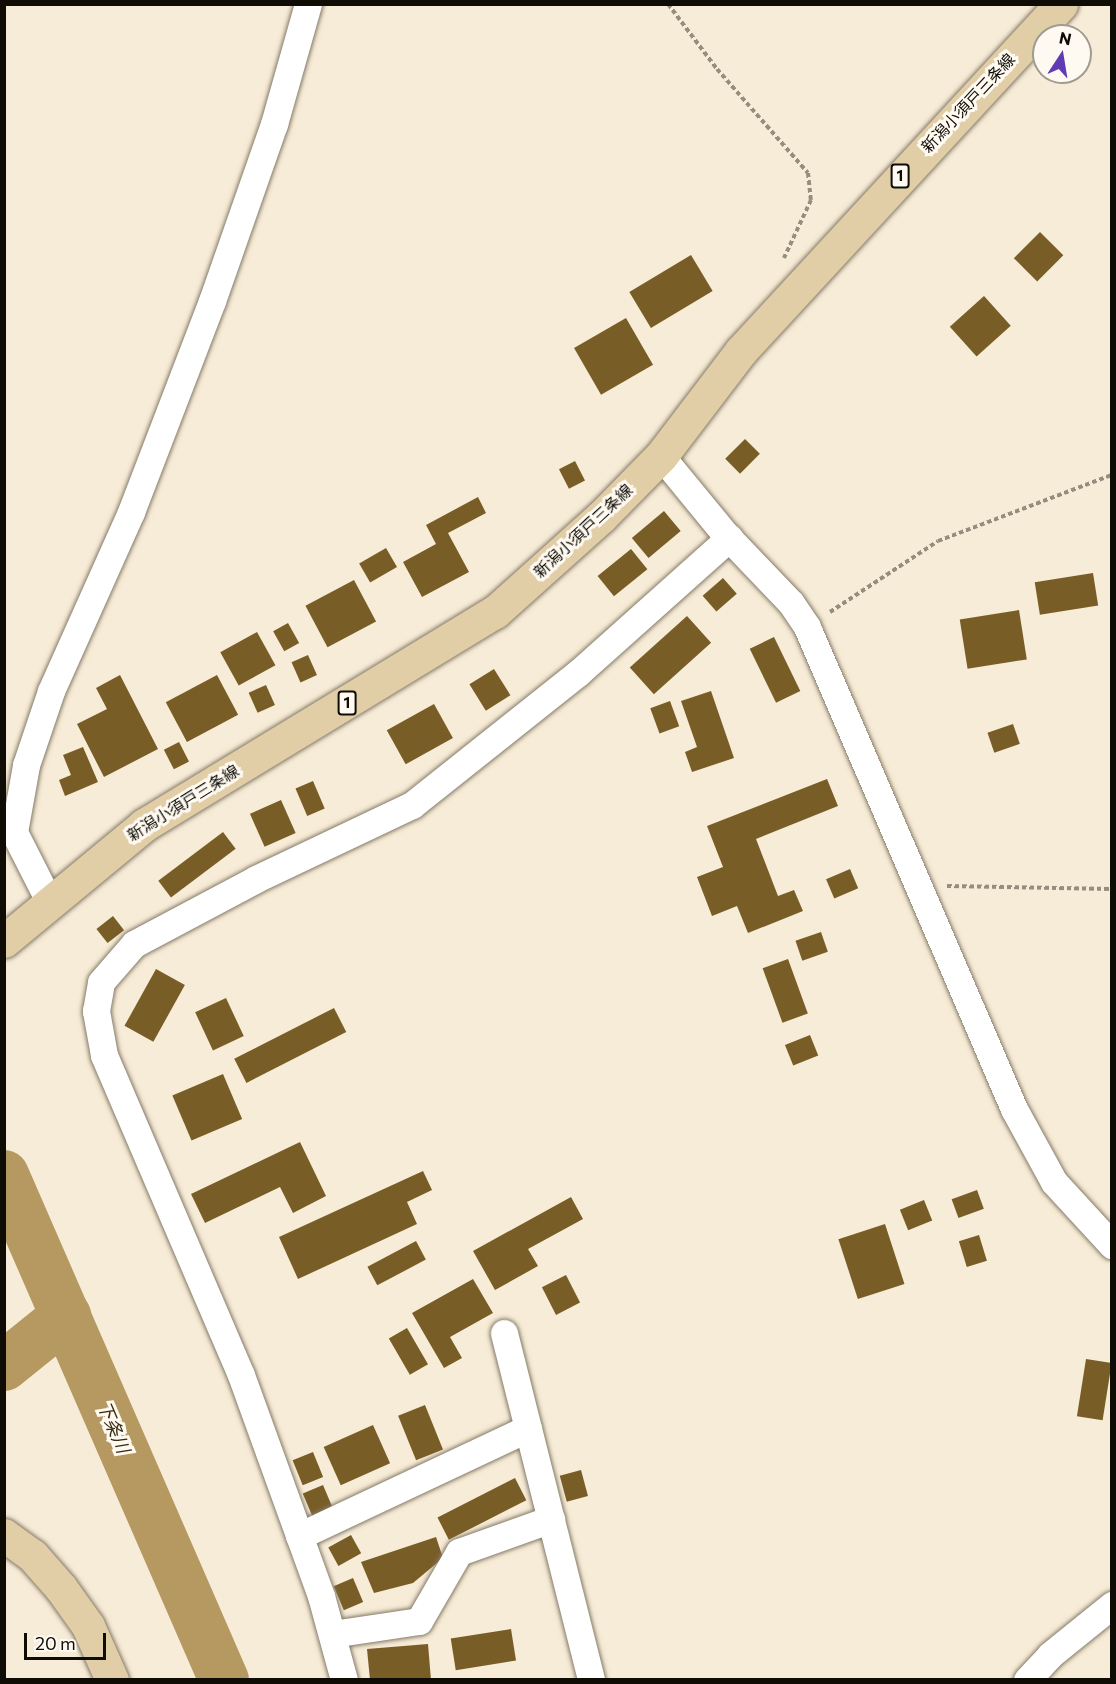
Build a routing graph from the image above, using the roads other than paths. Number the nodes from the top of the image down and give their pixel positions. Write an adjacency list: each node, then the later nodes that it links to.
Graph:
1 (308, 4): 5 (street)
2 (1061, 4): 3 (main road, 新潟小須戸三条線 / 1)
3 (661, 456): 4 (street); 5 (main road, 新潟小須戸三条線 / 1)
4 (729, 538): 7 (street); 12 (street)
5 (49, 901): 6 (main road, 新潟小須戸三条線 / 1)
6 (10, 935)
7 (1112, 1245)
8 (504, 1333): 9 (street)
9 (528, 1428): 10 (street); 12 (street)
10 (551, 1519): 14 (street); 17 (street)
11 (4, 1535): 15 (main road)
12 (299, 1536): 14 (street)
13 (1112, 1605): 18 (street)
14 (332, 1634): 16 (street)
15 (112, 1680)
16 (344, 1680)
17 (591, 1680)
18 (1027, 1680)

